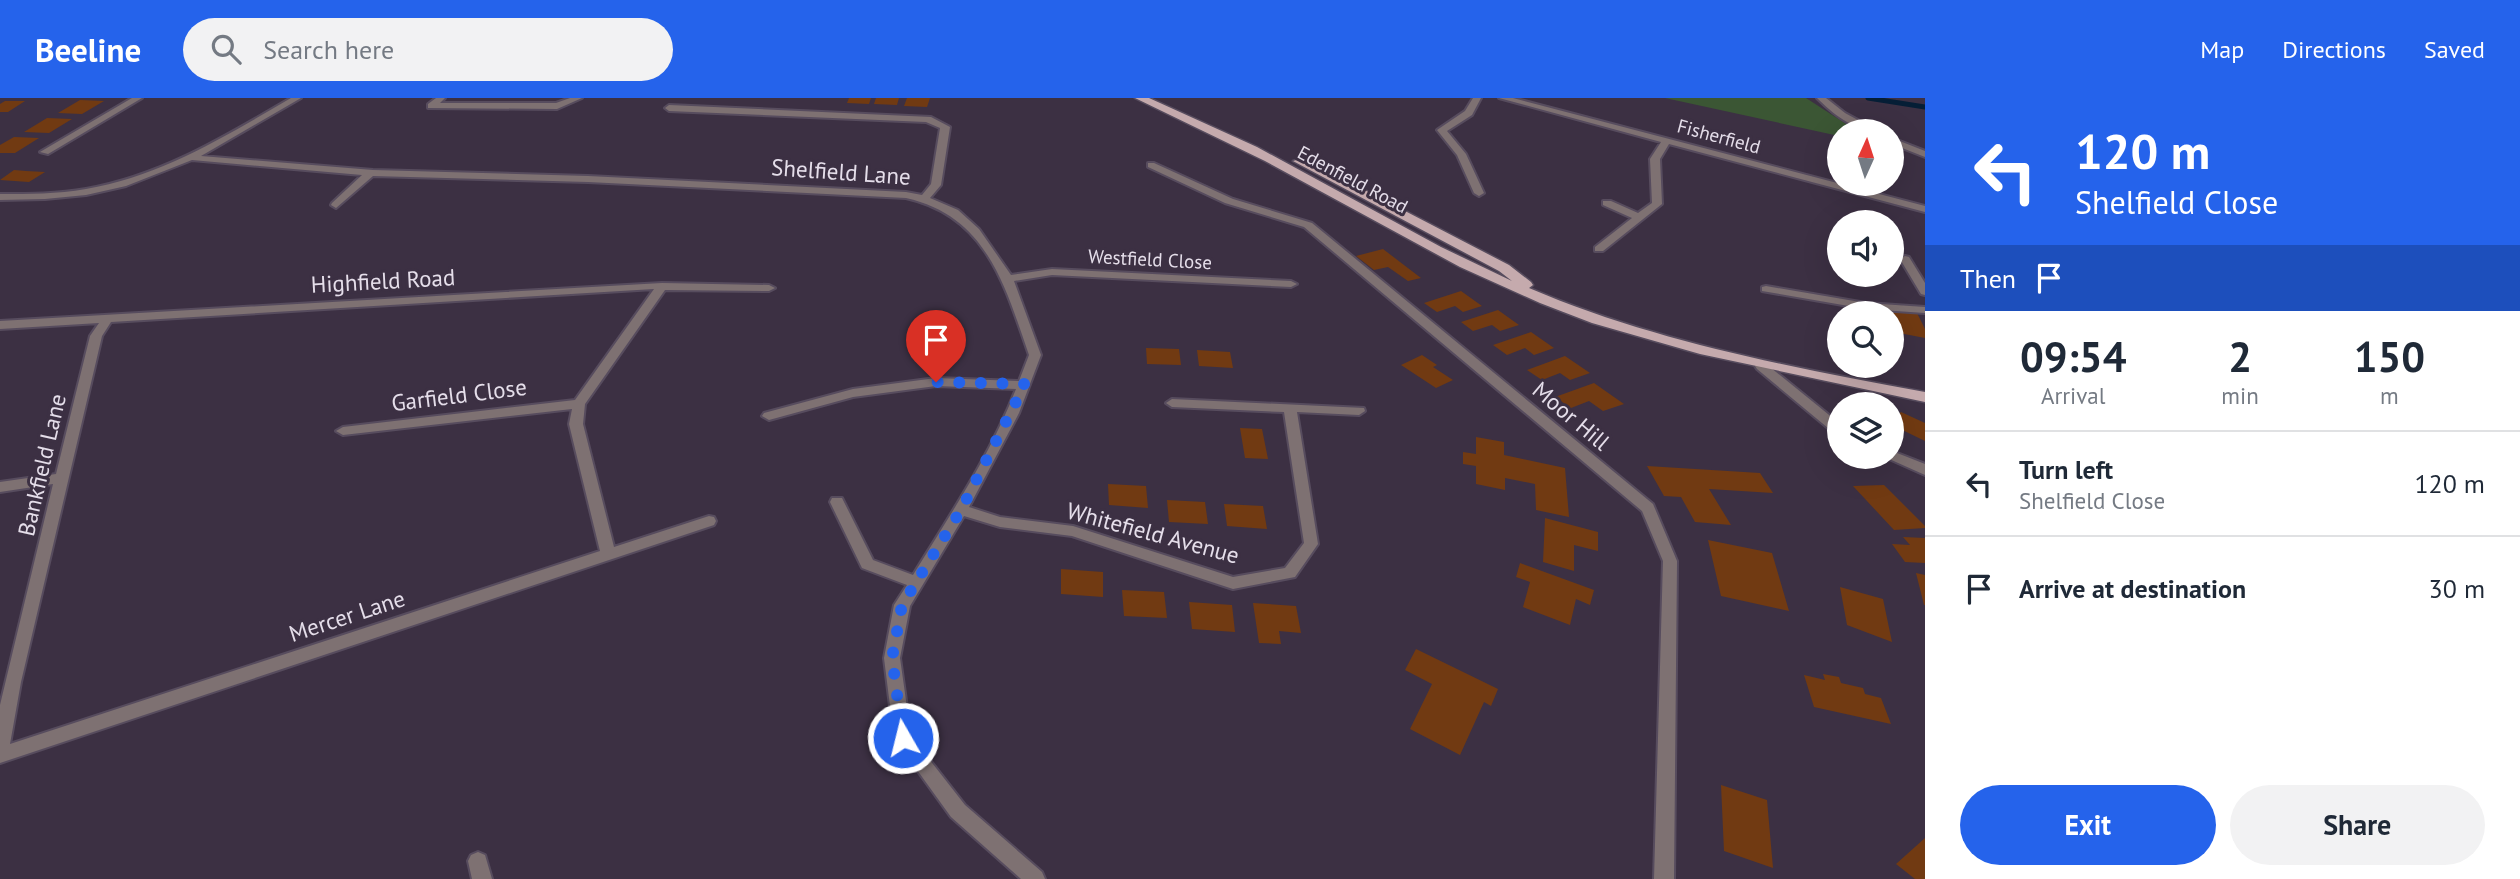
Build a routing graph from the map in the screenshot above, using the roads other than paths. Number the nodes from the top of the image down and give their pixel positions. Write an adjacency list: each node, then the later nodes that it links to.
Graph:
1 (138, 98): 14 (street)
2 (297, 98): 16 (street)
3 (441, 98): 4 (street)
4 (578, 98)
5 (1140, 98): 21 (main road, Edenfield Road)
6 (1166, 98): 19 (main road, Edenfield Road)
7 (1477, 98): 20 (street)
8 (1503, 98): 12 (street, Fisherfield)
9 (1821, 98): 11 (street)
10 (669, 108): 23 (street)
11 (1848, 119)
12 (1667, 140): 26 (street, Fisherfield); 27 (street)
13 (1904, 146): 15 (street)
14 (46, 152)
15 (1925, 154)
16 (195, 158): 18 (street, Shelfield Lane); 22 (street)
17 (1151, 165): 62 (street, Moor Hill)
18 (370, 173): 23 (street, Shelfield Lane); 25 (street)
19 (1351, 188): 21 (main road); 36 (main road, Edenfield Road)
20 (1479, 193)
21 (1335, 194): 36 (main road, Edenfield Road)
22 (0, 197)
23 (925, 199): 30 (street, Shelfield Lane)
24 (1607, 203): 27 (street)
25 (336, 205)
26 (1925, 209)
27 (1640, 218): 28 (street)
28 (1599, 249)
29 (1905, 259): 35 (street)
30 (1008, 279): 31 (street, Westfield Close); 41 (street, Shelfield Lane)
31 (1291, 284)
32 (662, 286): 33 (street, Highfield Road); 38 (street, Highfield Road); 44 (street)
33 (769, 288)
34 (1766, 289): 37 (street)
35 (1925, 292)
36 (1545, 299): 40 (main road, Edenfield Road)
37 (1925, 310)
38 (108, 318): 39 (street, Highfield Road); 52 (street, Bankfield Lane)
39 (0, 325)
40 (1761, 366): 42 (main road, Edenfield Road); 48 (street)
41 (1025, 384): 47 (street); 55 (street, Shelfield Lane)
42 (1925, 397)
43 (1172, 403): 45 (street)
44 (579, 404): 49 (street, Garfield Close); 57 (street)
45 (1290, 410): 46 (street); 55 (street, Whitefield Avenue)
46 (1359, 411)
47 (769, 416)
48 (1827, 420)
49 (343, 431)
50 (1904, 460): 51 (street)
51 (1925, 470)
52 (63, 478): 53 (street); 59 (street, Bankfield Lane)
53 (0, 487)
54 (837, 502): 58 (street)
55 (961, 510): 58 (street, Shelfield Lane)
56 (709, 521): 57 (street, Mercer Lane)
57 (608, 552): 60 (street, Mercer Lane)
58 (916, 582): 61 (street, Shelfield Lane)
59 (0, 749)
60 (0, 755)
61 (1035, 879)
62 (1664, 879)

